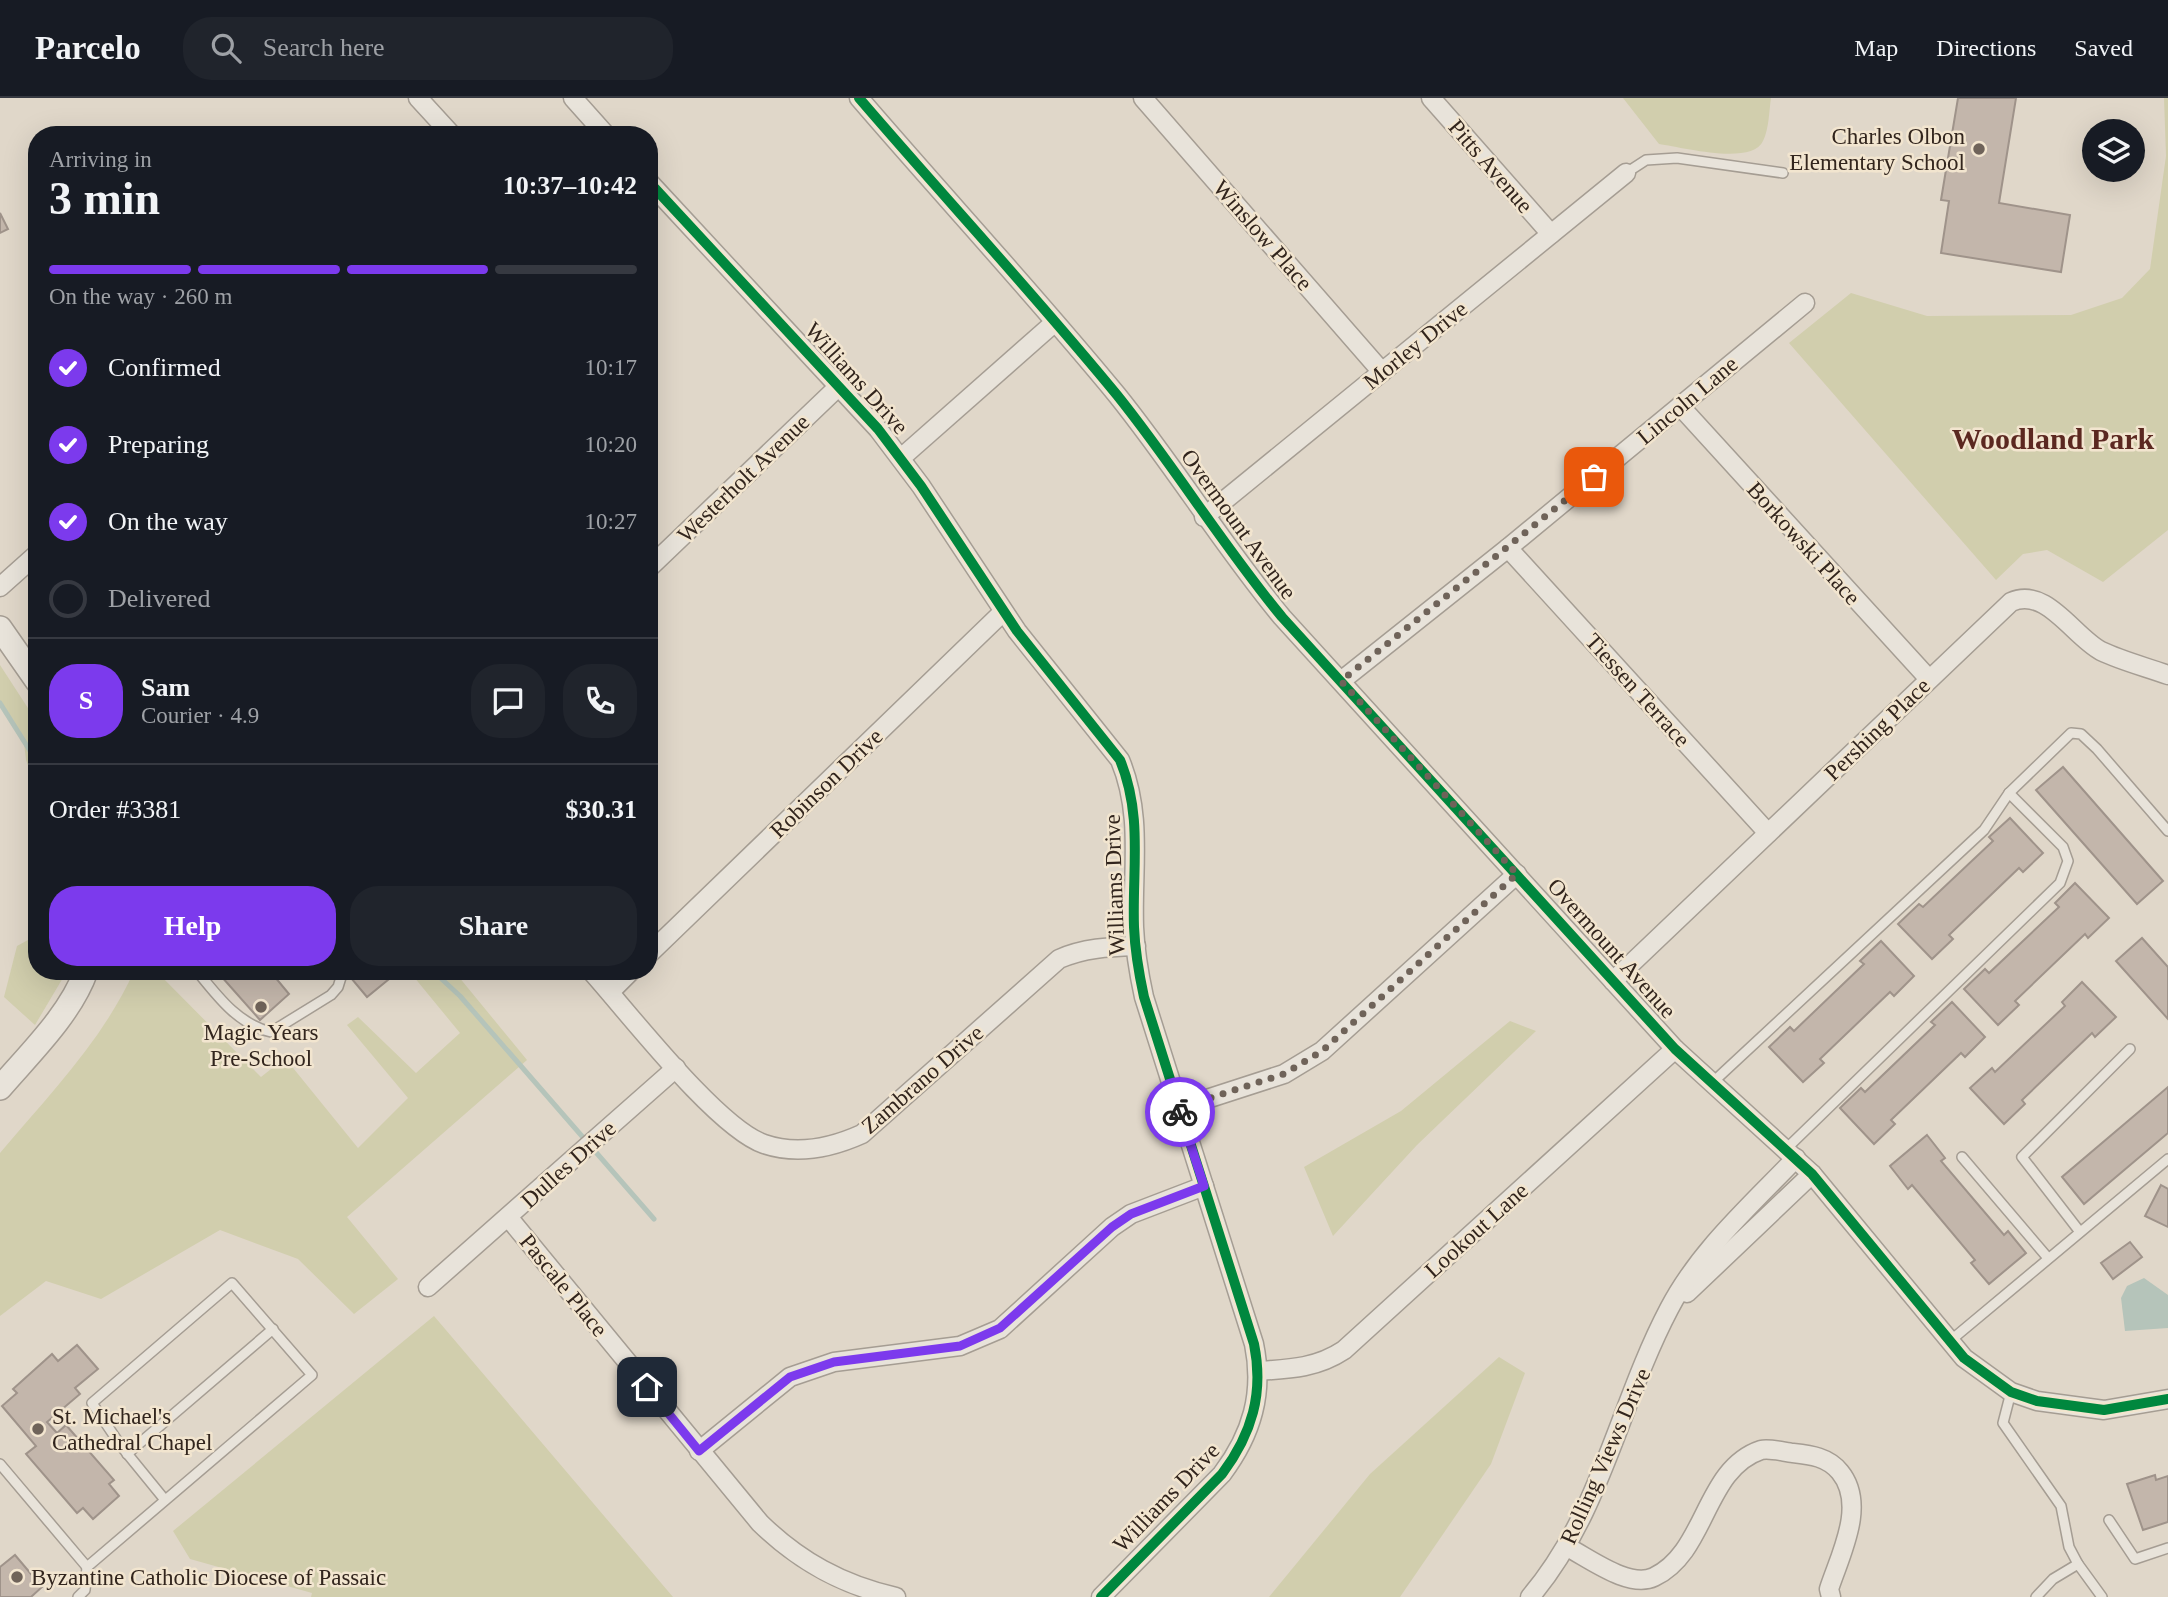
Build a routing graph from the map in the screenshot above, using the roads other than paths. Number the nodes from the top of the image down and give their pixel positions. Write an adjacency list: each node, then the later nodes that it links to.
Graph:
1 (418, 98): 6 (street)
2 (573, 98): 7 (street)
3 (859, 98): 13 (street, Overmount Avenue)
4 (1143, 98): 14 (street, Winslow Place)
5 (1432, 98): 11 (street, Pitts Avenue)
6 (444, 126)
7 (598, 126)
8 (1626, 173): 9 (lane); 11 (street, Morley Drive)
9 (1783, 173)
10 (658, 191): 15 (street, Williams Drive)
11 (1551, 234): 14 (street, Morley Drive)
12 (1805, 303): 16 (street, Lincoln Lane)
13 (1054, 323): 17 (street); 18 (street, Overmount Avenue)
14 (1382, 372): 18 (street, Morley Drive)
15 (838, 387): 17 (street, Williams Drive); 20 (street, Westerholt Avenue)
16 (1680, 406): 19 (street, Lincoln Lane); 27 (street, Borkowski Place)
17 (901, 458): 23 (street, Williams Drive)
18 (1205, 517): 28 (street, Overmount Avenue)
19 (1508, 548): 28 (street, Lincoln Lane); 31 (street, Tiessen Terrace)
20 (658, 559)
21 (28, 562): 22 (street)
22 (0, 587)
23 (1003, 612): 33 (street, Robinson Drive); 34 (street, Williams Drive)
24 (0, 628): 25 (street)
25 (28, 668)
26 (2168, 675): 27 (street, Pershing Place)
27 (1929, 679): 31 (street, Pershing Place)
28 (1341, 681): 32 (street, Overmount Avenue)
29 (2009, 793): 30 (lane); 45 (lane); 48 (lane)
30 (2168, 831)
31 (1768, 833): 40 (street, Pershing Place)
32 (1517, 874): 40 (street, Overmount Avenue); 47 (street)
33 (658, 945)
34 (1136, 946): 44 (street, Zambrano Drive); 47 (street, Williams Drive)
35 (83, 980): 46 (street)
36 (205, 980): 37 (lane)
37 (340, 980)
38 (599, 980): 41 (street, Zambrano Drive)
39 (622, 980): 41 (street)
40 (1613, 981): 42 (street, Overmount Avenue)
41 (610, 992): 44 (street, Zambrano Drive)
42 (1675, 1049): 45 (street, Overmount Avenue); 60 (street, Lookout Lane)
43 (2130, 1049): 54 (lane)
44 (676, 1068): 53 (street, Dulles Drive)
45 (1712, 1083): 48 (street, Overmount Avenue)
46 (0, 1088)
47 (1179, 1108): 52 (street, Williams Drive)
48 (1791, 1154): 51 (street, Overmount Avenue); 57 (street, Rolling Views Drive)
49 (1962, 1157): 55 (lane)
50 (2166, 1163): 54 (lane)
51 (1812, 1174): 57 (street, Rolling Views Drive); 59 (street, Overmount Avenue)
52 (1204, 1186): 60 (street, Williams Drive); 63 (street)
53 (508, 1217): 56 (street, Dulles Drive); 63 (street, Pascale Place)
54 (2080, 1232): 55 (lane)
55 (2048, 1258): 59 (lane)
56 (428, 1287)
57 (1669, 1309): 68 (street, Rolling Views Drive)
58 (273, 1329): 64 (lane); 64 (lane); 66 (lane)
59 (1950, 1340): 61 (street, Overmount Avenue)
60 (1258, 1371): 74 (street, Williams Drive)
61 (2011, 1392): 62 (street, Overmount Avenue); 70 (lane)
62 (2168, 1399)
63 (699, 1451): 73 (street, Pascale Place)
64 (127, 1454): 66 (lane)
65 (0, 1464): 71 (lane)
66 (165, 1500): 71 (lane)
67 (2109, 1520): 69 (lane)
68 (1567, 1547): 75 (street, Rolling Views Drive); 76 (street)
69 (2168, 1548)
70 (2078, 1564): 77 (lane); 78 (lane)
71 (87, 1567): 72 (lane)
72 (78, 1597)
73 (896, 1597)
74 (1101, 1597)
75 (1530, 1597)
76 (1831, 1597)
77 (2036, 1597)
78 (2102, 1597)

